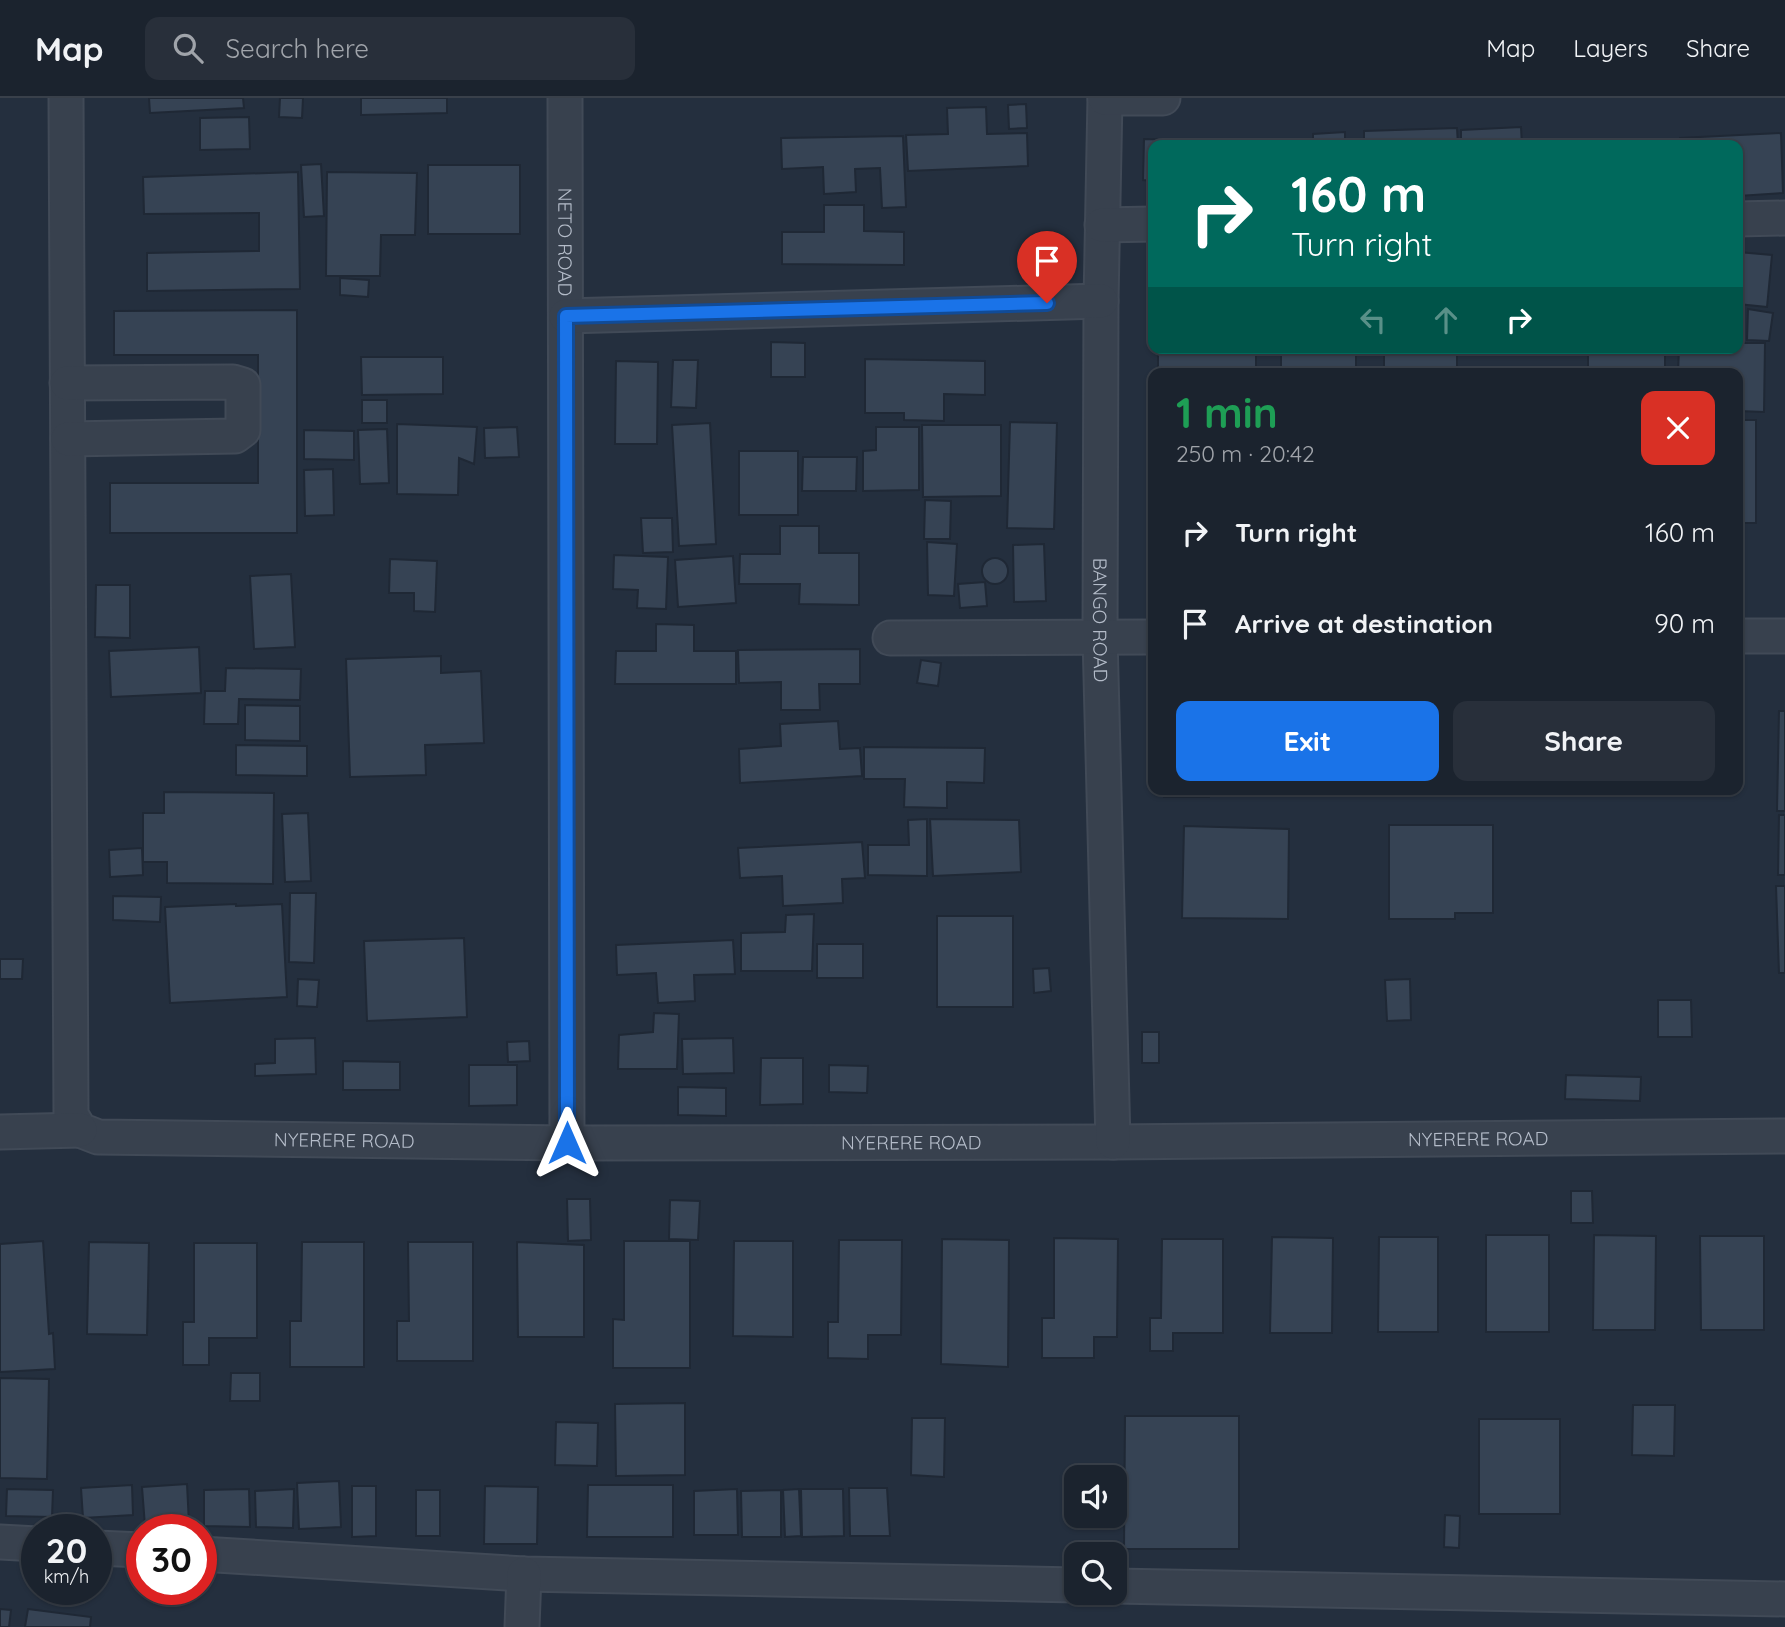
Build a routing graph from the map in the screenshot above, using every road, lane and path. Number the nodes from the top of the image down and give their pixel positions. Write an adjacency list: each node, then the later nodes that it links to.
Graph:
1 (66, 98): 11 (street)
2 (565, 98): 10 (street, NETO ROAD)
3 (1105, 98): 4 (street); 8 (street, BANGO ROAD)
4 (1163, 98)
5 (1785, 218): 6 (street)
6 (1743, 219)
7 (1148, 224): 8 (street)
8 (1102, 225): 9 (street, BANGO ROAD)
9 (1101, 301): 10 (street); 15 (street, BANGO ROAD)
10 (566, 316): 22 (street, NETO ROAD)
11 (67, 383): 12 (street); 12 (street)
12 (68, 439): 18 (street)
13 (1743, 636): 14 (street)
14 (1785, 636)
15 (1100, 637): 16 (street); 17 (street); 21 (street, BANGO ROAD)
16 (1148, 637)
17 (890, 638)
18 (80, 1130): 19 (street, NYERERE ROAD); 22 (street, NYERERE ROAD)
19 (0, 1132)
20 (1785, 1136): 21 (street, NYERERE ROAD)
21 (1113, 1142): 22 (street, NYERERE ROAD)
22 (567, 1143)
23 (0, 1542): 24 (street)
24 (21, 1543)
25 (217, 1555): 26 (street)
26 (524, 1574): 27 (street); 30 (street)
27 (1064, 1585)
28 (1127, 1586): 29 (street)
29 (1785, 1599)
30 (522, 1627)

